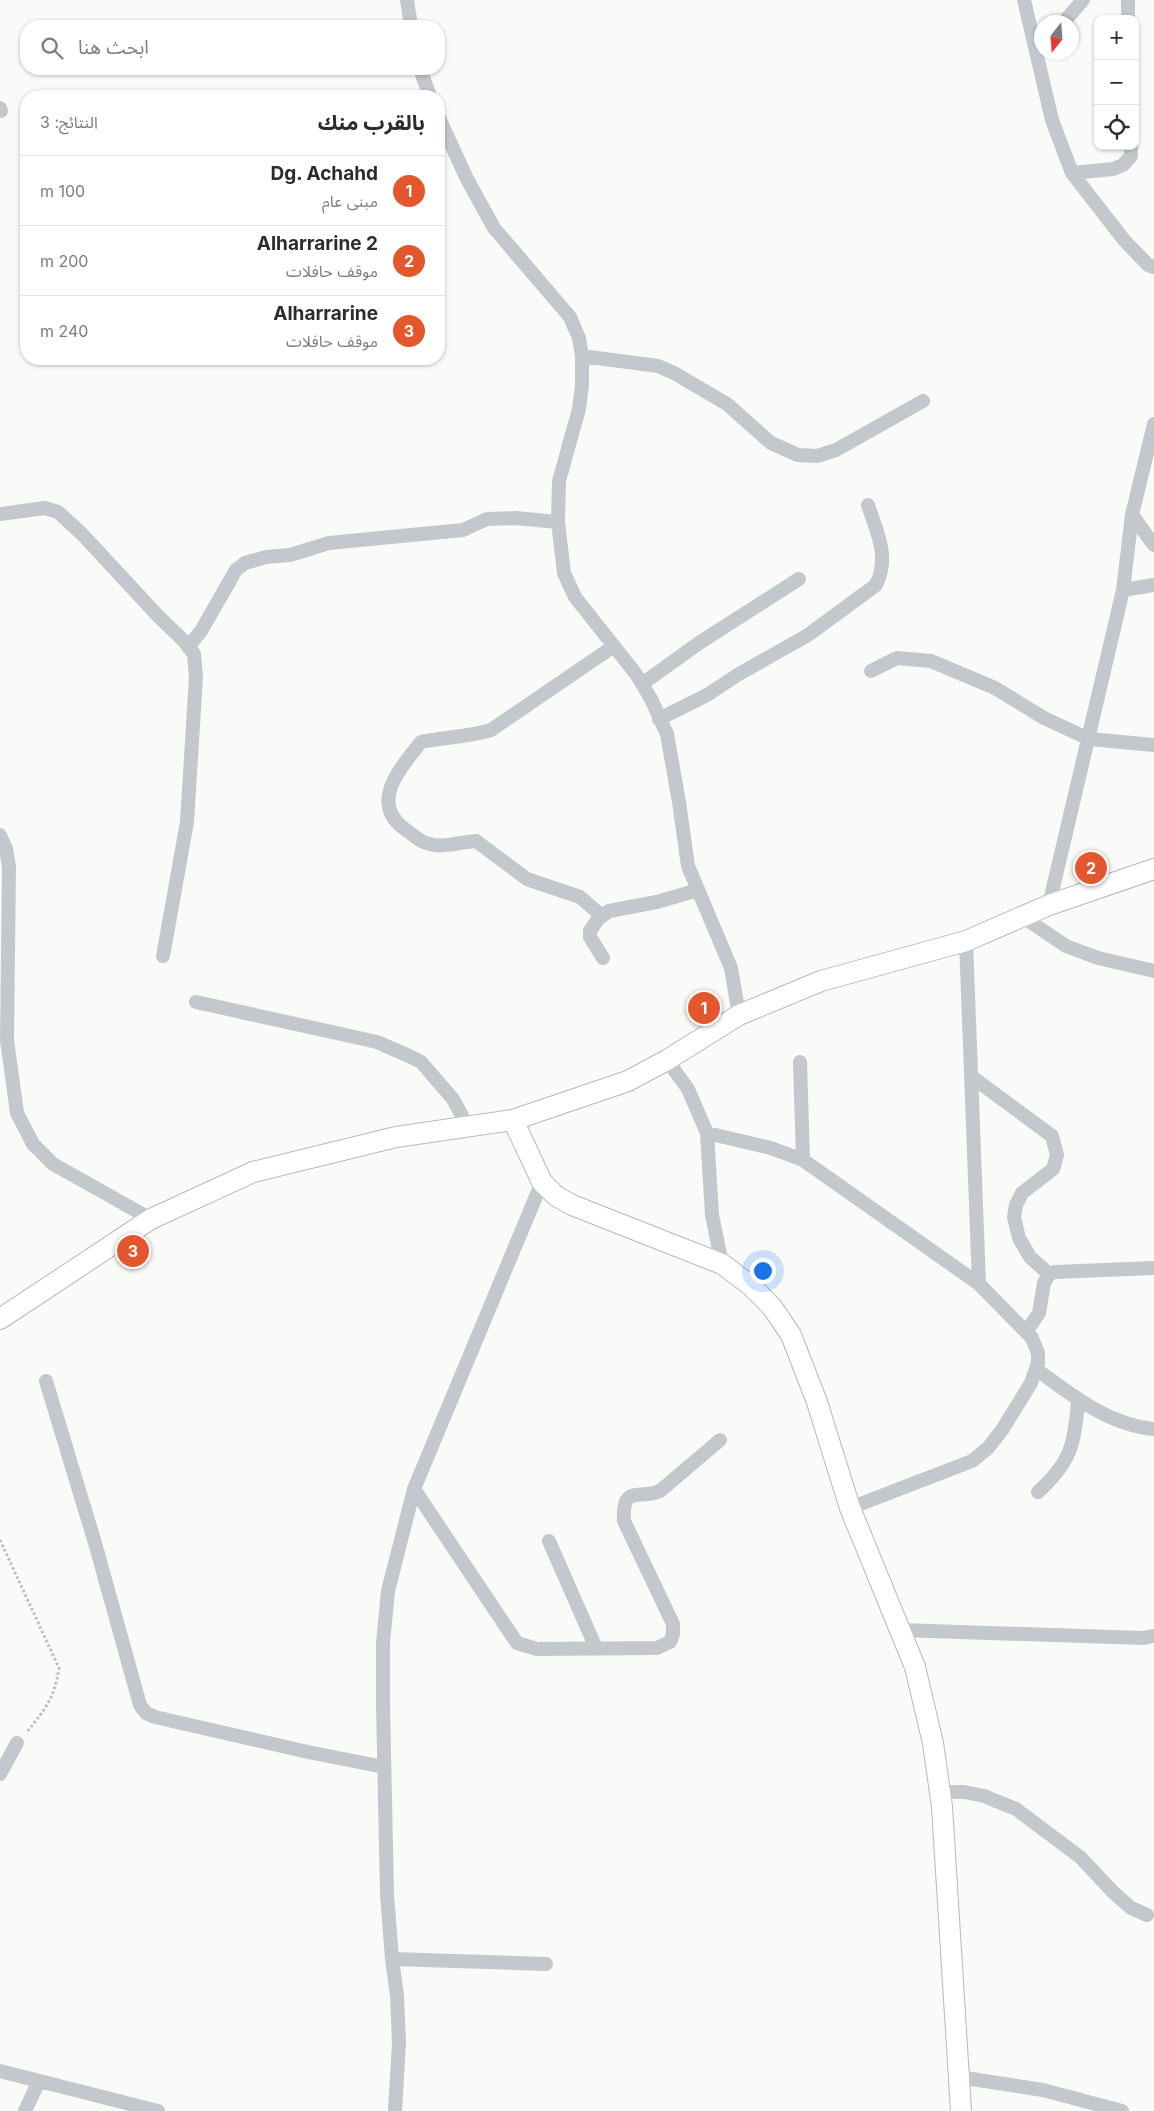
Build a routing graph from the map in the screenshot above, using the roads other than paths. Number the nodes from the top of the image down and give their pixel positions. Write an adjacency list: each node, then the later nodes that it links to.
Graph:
1 (407, 0): 7 (street)
2 (1024, 0): 8 (street)
3 (1083, 0): 5 (street)
4 (1128, 0): 6 (street)
5 (1070, 15)
6 (1128, 15)
7 (411, 20)
8 (1034, 34)
9 (1041, 60): 14 (street)
10 (422, 75): 11 (street)
11 (428, 90)
12 (445, 131): 16 (street)
13 (1131, 150): 14 (street)
14 (1072, 172): 15 (street)
15 (1154, 268)
16 (582, 356): 17 (street); 22 (street)
17 (923, 402)
18 (1154, 424): 21 (street)
19 (868, 505): 31 (street)
20 (0, 514): 27 (street)
21 (1132, 515): 23 (street); 26 (street)
22 (558, 522): 27 (street); 28 (street)
23 (1154, 545)
24 (799, 579): 30 (street)
25 (1154, 584): 26 (street)
26 (1123, 590): 32 (street)
27 (188, 646): 41 (street)
28 (614, 646): 30 (street); 38 (street)
29 (870, 671): 32 (street)
30 (642, 684): 31 (street)
31 (659, 718): 36 (street)
32 (1089, 739): 33 (street); 37 (street)
33 (1154, 745)
34 (0, 835): 54 (street)
35 (1154, 869): 37 (street)
36 (698, 890): 38 (street); 45 (street)
37 (1049, 905): 39 (street)
38 (602, 916): 42 (street)
39 (1023, 916): 40 (street); 43 (street)
40 (966, 942): 45 (street); 48 (street)
41 (163, 956)
42 (603, 958)
43 (1154, 971)
44 (196, 1002): 50 (street)
45 (739, 1015): 46 (street)
46 (667, 1060): 49 (street); 51 (street)
47 (800, 1062): 52 (street)
48 (972, 1077): 57 (street); 58 (street)
49 (513, 1120): 50 (street); 53 (street)
50 (468, 1127): 54 (street)
51 (707, 1133): 52 (street); 55 (street)
52 (803, 1160): 58 (street)
53 (542, 1182): 55 (street); 66 (street)
54 (152, 1219): 59 (street)
55 (722, 1264): 68 (street)
56 (1153, 1268): 57 (street)
57 (1048, 1274): 60 (street)
58 (979, 1284): 60 (street)
59 (0, 1319)
60 (1026, 1332): 61 (street)
61 (1036, 1370): 63 (street); 68 (street)
62 (46, 1381): 74 (street)
63 (1078, 1400): 64 (street); 67 (street)
64 (1154, 1429)
65 (720, 1440): 72 (street)
66 (414, 1490): 72 (street); 74 (street)
67 (1038, 1492)
68 (850, 1508): 70 (street)
69 (549, 1541): 72 (street)
70 (900, 1630): 71 (street); 76 (street)
71 (1154, 1636)
72 (596, 1648)
73 (18, 1743): 75 (street)
74 (384, 1767): 78 (street)
75 (0, 1774)
76 (940, 1792): 77 (street); 81 (street)
77 (1147, 1915)
78 (392, 1959): 79 (street); 85 (street)
79 (546, 1964)
80 (0, 2071): 82 (street)
81 (959, 2077): 86 (street); 87 (street)
82 (39, 2081): 83 (street); 84 (street)
83 (25, 2111)
84 (158, 2111)
85 (395, 2111)
86 (961, 2111)
87 (1122, 2111)

